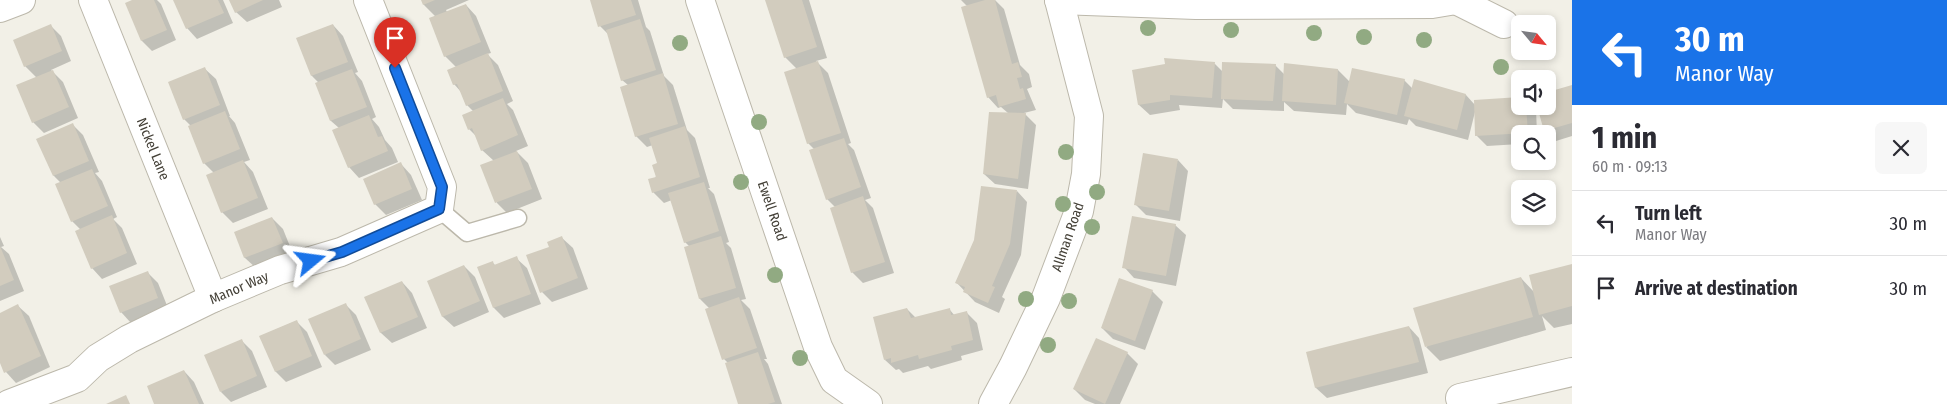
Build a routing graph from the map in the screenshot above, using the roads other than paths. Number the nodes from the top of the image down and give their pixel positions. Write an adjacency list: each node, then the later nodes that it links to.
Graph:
1 (21, 0): 7 (street)
2 (93, 0): 11 (street, Nickel Lane)
3 (368, 0): 9 (street)
4 (700, 0): 15 (street, Ewell Road)
5 (1059, 0): 6 (street); 16 (street, Allman Road)
6 (1456, 0): 8 (street)
7 (0, 8)
8 (1504, 24)
9 (439, 209): 10 (lane); 11 (street, Manor Way)
10 (518, 218)
11 (213, 298): 14 (street, Manor Way)
12 (1572, 372): 13 (street)
13 (1460, 398)
14 (9, 404)
15 (868, 404)
16 (993, 404)

